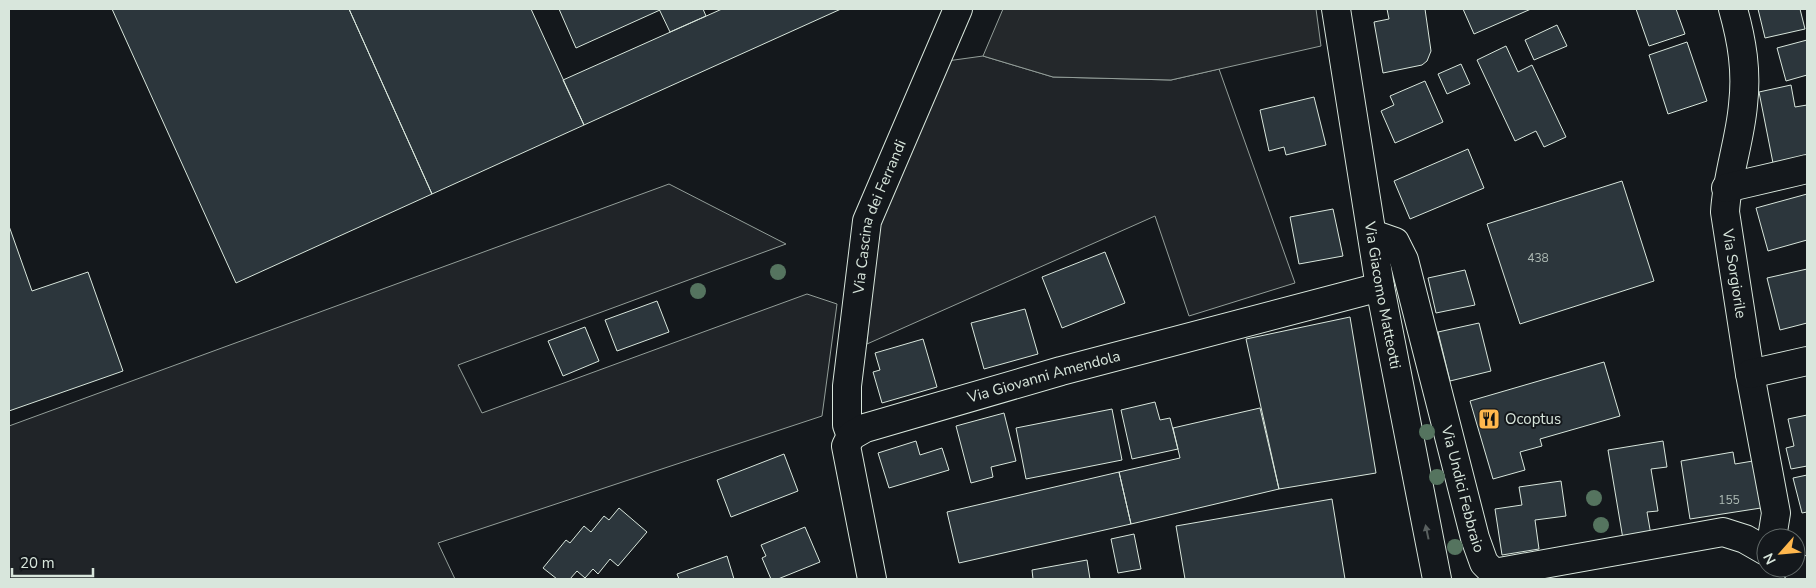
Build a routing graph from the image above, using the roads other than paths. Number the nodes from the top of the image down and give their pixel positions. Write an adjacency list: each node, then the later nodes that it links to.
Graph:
1 (958, 9): 10 (street, Via Cascina dei Ferrandi)
2 (1336, 9): 6 (street, Via Giacomo Matteotti)
3 (1733, 9): 5 (street, Via Sorgiorile)
4 (1807, 169): 5 (street)
5 (1726, 188): 9 (street, Via Sorgiorile)
6 (1372, 234): 7 (street, Via Giacomo Matteotti); 12 (street, Via Undici Febbraio)
7 (1380, 287): 10 (street, Via Giovanni Amendola); 14 (street, Via Giacomo Matteotti, one-way to 7)
8 (1807, 361): 9 (street)
9 (1750, 374): 11 (street, Via Sorgiorile)
10 (851, 436): 13 (street)
11 (1774, 528)
12 (1756, 545)
13 (872, 579)
14 (1437, 579)

